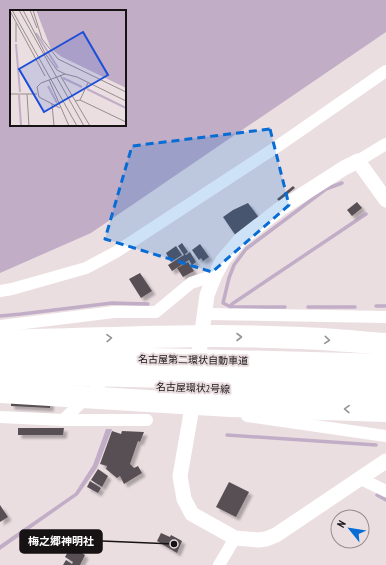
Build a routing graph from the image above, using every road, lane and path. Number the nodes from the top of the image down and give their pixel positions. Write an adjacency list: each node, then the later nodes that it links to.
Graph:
1 (386, 71): 6 (street)
2 (386, 144): 3 (street)
3 (358, 161): 4 (street); 5 (street)
4 (386, 200)
5 (215, 275): 7 (street); 9 (street)
6 (0, 291)
7 (204, 314): 8 (street); 14 (street)
8 (386, 317)
9 (0, 326)
10 (0, 341): 11 (highway, one-way to 11)
11 (386, 344)
12 (0, 350): 14 (highway)
13 (0, 355): 16 (highway, 名古屋第二環状自動車道)
14 (199, 355): 15 (highway); 21 (street)
15 (386, 359)
16 (386, 364)
17 (0, 373): 18 (highway, 名古屋第二環状自動車道)
18 (386, 382)
19 (0, 383): 20 (highway, 名古屋環状2号線)
20 (99, 386): 21 (highway, 名古屋環状2号線); 27 (street)
21 (195, 388): 23 (highway, 名古屋環状2号線); 24 (street)
22 (0, 392): 25 (highway, one-way to 22)
23 (386, 394)
24 (192, 408): 29 (street); 33 (street)
25 (386, 410)
26 (0, 417): 27 (street)
27 (63, 420): 28 (street)
28 (147, 420)
29 (386, 436)
30 (386, 461): 31 (street)
31 (361, 479): 32 (street); 33 (street)
32 (386, 491)
33 (235, 538): 34 (street)
34 (219, 565)

